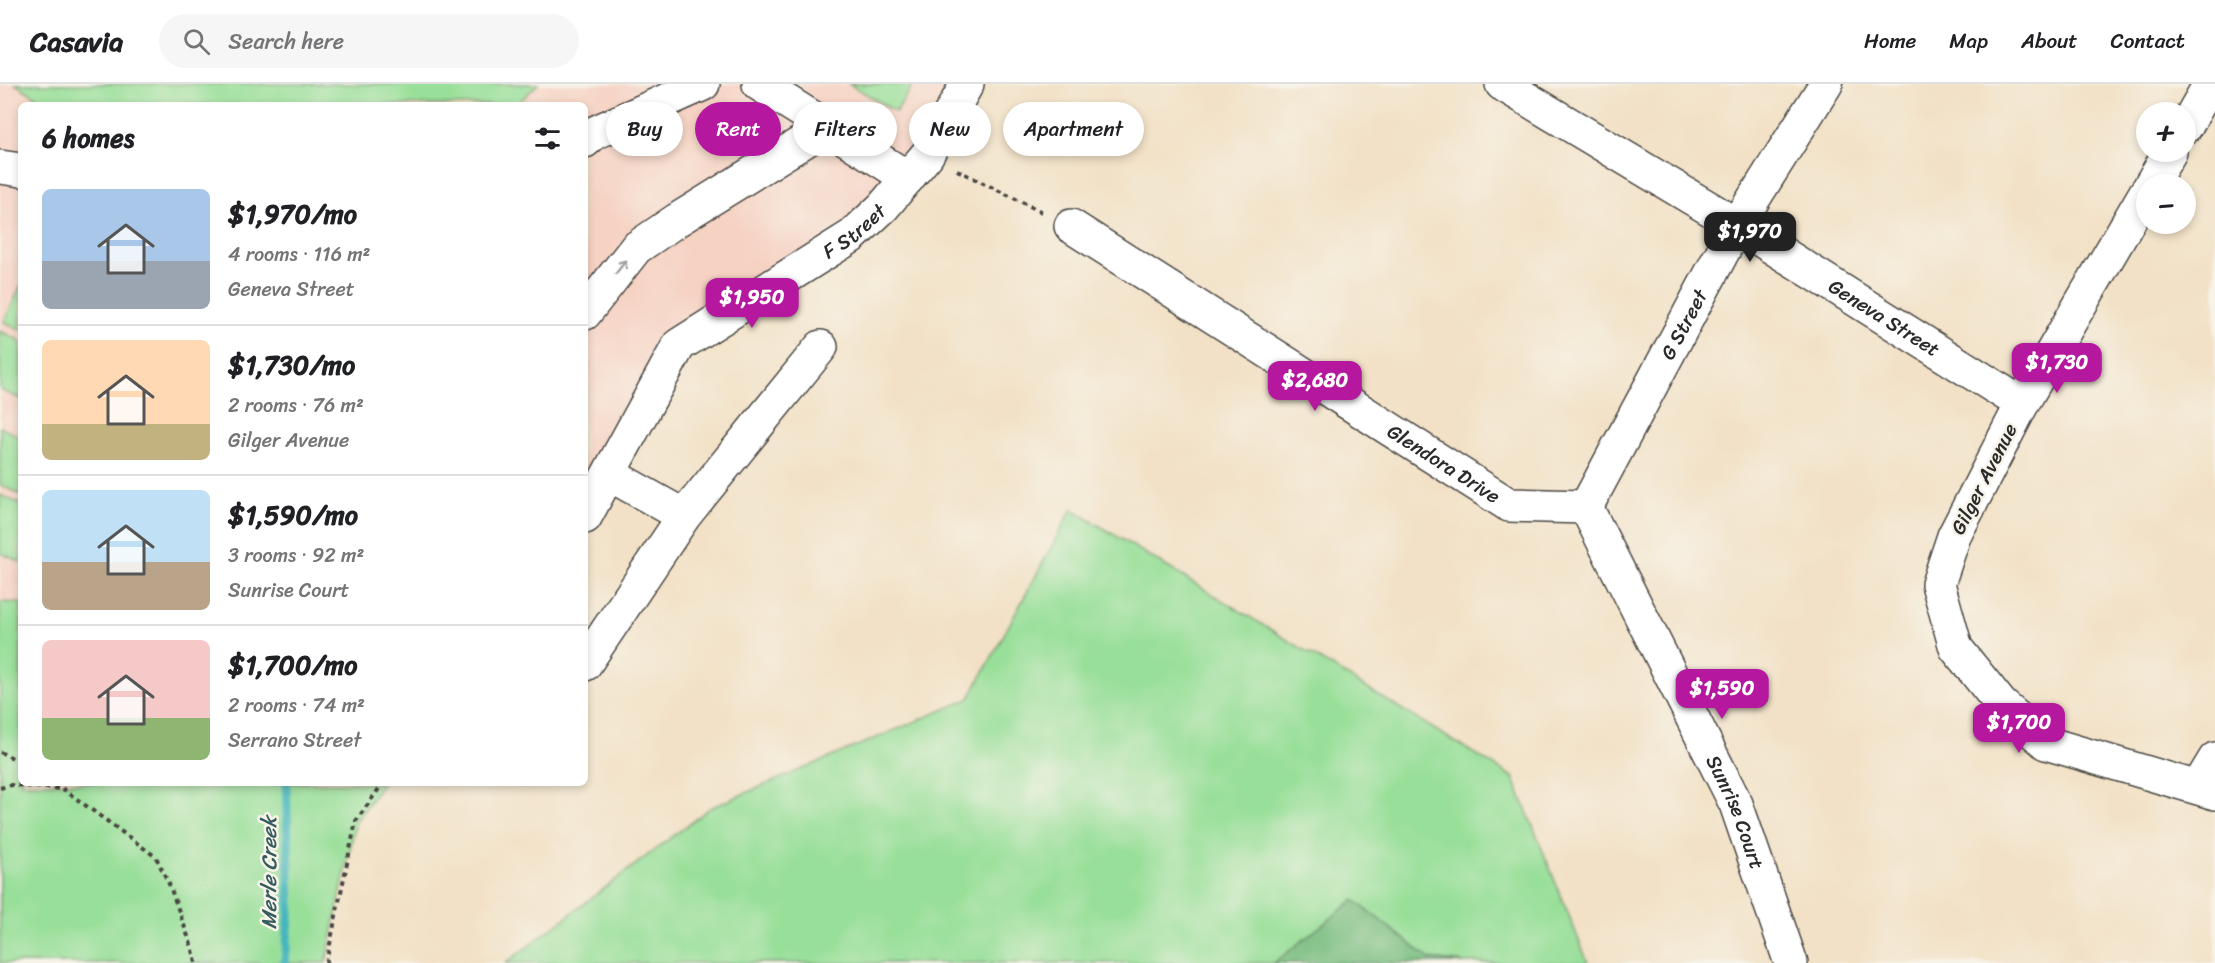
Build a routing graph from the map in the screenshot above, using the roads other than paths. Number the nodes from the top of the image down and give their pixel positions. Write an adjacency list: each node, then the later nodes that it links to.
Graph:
1 (703, 84): 9 (street)
2 (759, 84): 7 (street)
3 (967, 84): 12 (street, F Street)
4 (1502, 84): 16 (street, Geneva Street)
5 (1826, 84): 16 (street, G Street)
6 (2210, 84): 8 (street)
7 (793, 106)
8 (2196, 108)
9 (588, 138)
10 (793, 148): 18 (street, one-way to 10)
11 (895, 156): 12 (street)
12 (918, 166): 21 (street, F Street)
13 (0, 167): 14 (street)
14 (18, 170)
15 (2136, 209): 20 (street, Gilger Avenue)
16 (1737, 225): 20 (street, Geneva Street); 22 (street, G Street)
17 (1071, 226): 22 (street, Glendora Drive)
18 (588, 309)
19 (821, 347): 24 (street)
20 (2022, 404): 27 (street, Gilger Avenue)
21 (609, 474): 23 (street, F Street); 24 (street)
22 (1586, 507): 28 (street, Sunrise Court)
23 (588, 512)
24 (684, 516): 25 (street)
25 (588, 660)
26 (2215, 759): 27 (street)
27 (2206, 790)
28 (1791, 963)

